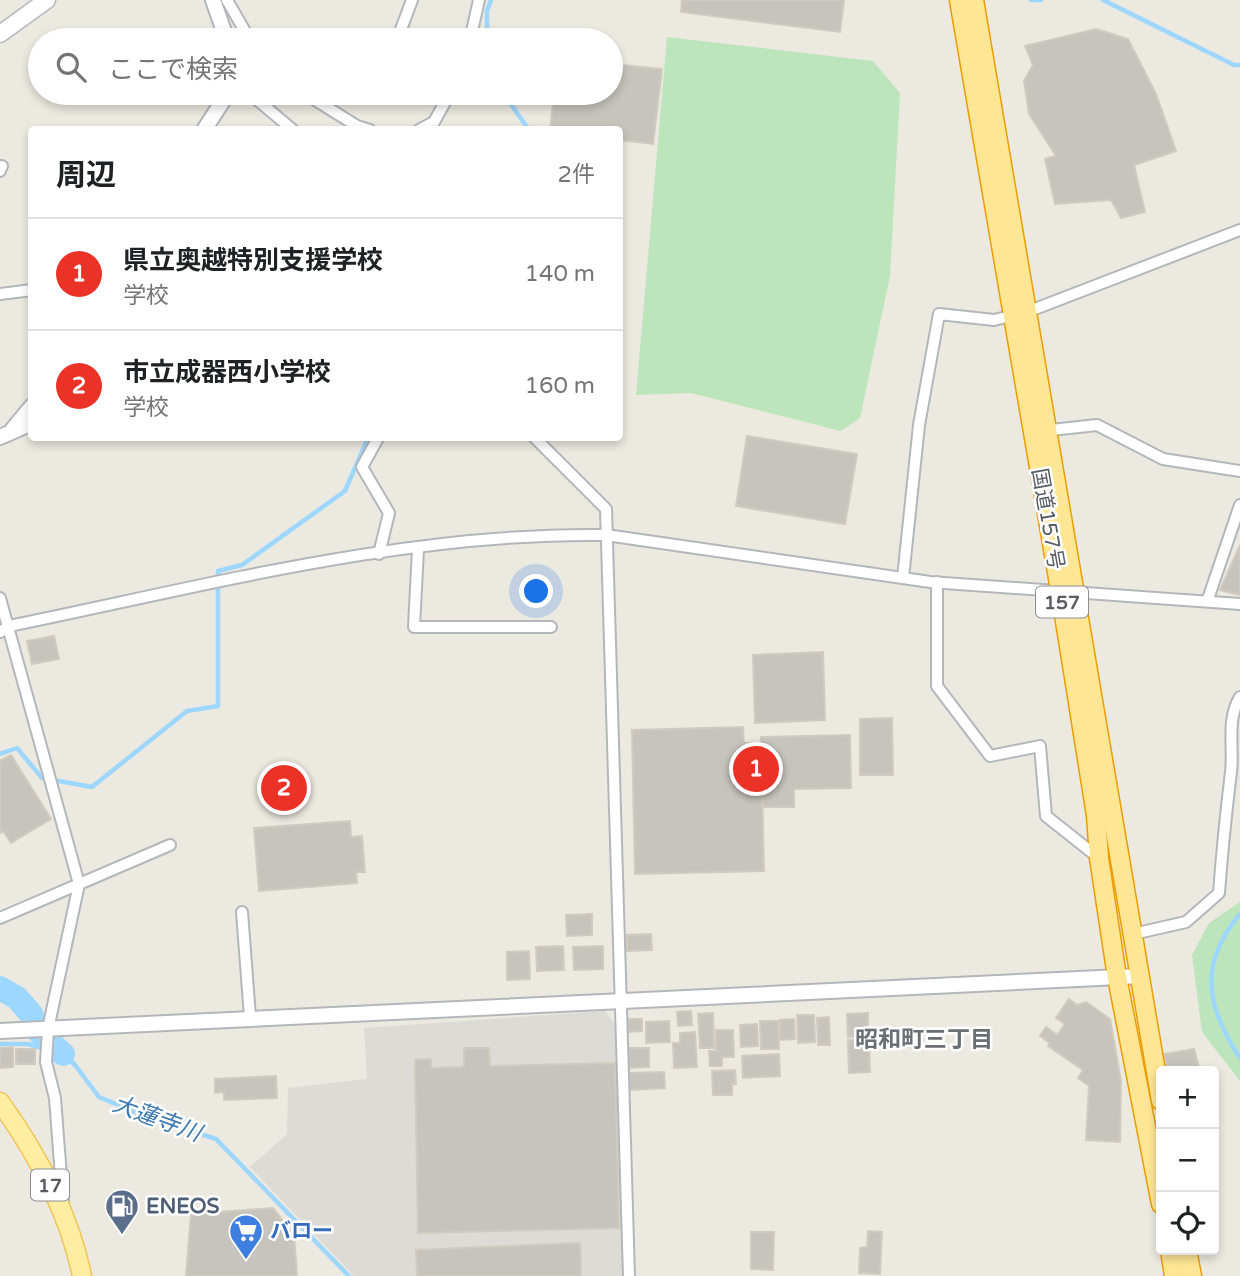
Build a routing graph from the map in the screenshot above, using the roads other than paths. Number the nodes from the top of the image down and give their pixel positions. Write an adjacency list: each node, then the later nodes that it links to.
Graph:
1 (47, 0): 12 (main road)
2 (213, 0): 8 (street)
3 (228, 0): 9 (street)
4 (412, 0): 10 (street)
5 (479, 0): 11 (street)
6 (959, 0): 24 (highway, 国道157号 / 157)
7 (974, 0): 24 (highway, 国道157号 / 157)
8 (223, 28)
9 (243, 28)
10 (402, 28)
11 (473, 28)
12 (0, 34)
13 (220, 105): 17 (street)
14 (263, 105): 18 (street)
15 (323, 105): 19 (street)
16 (443, 105): 20 (street)
17 (207, 126)
18 (288, 126)
19 (357, 126)
20 (426, 126)
21 (1240, 230): 24 (street)
22 (28, 290): 23 (street)
23 (0, 294)
24 (1020, 314): 27 (highway, 国道157号 / 157); 36 (street)
25 (28, 410): 28 (street)
26 (28, 425): 28 (street)
27 (1041, 432): 31 (street); 38 (highway, 国道157号 / 157)
28 (6, 434)
29 (376, 441): 35 (street)
30 (539, 441): 33 (street)
31 (1240, 471)
32 (1240, 505): 40 (street)
33 (606, 535): 34 (street); 36 (street); 55 (street)
34 (418, 549): 35 (street); 42 (street)
35 (379, 554): 43 (street)
36 (903, 578): 37 (street)
37 (937, 582): 38 (street); 48 (street)
38 (1068, 591): 40 (street); 48 (highway, 国道157号 / 157); 52 (highway, 国道157号 / 157)
39 (0, 598): 43 (street)
40 (1208, 600): 41 (street)
41 (1240, 604)
42 (551, 627)
43 (4, 629): 49 (street)
44 (1240, 697): 46 (street)
45 (1240, 792): 46 (street)
46 (1227, 795): 52 (street)
47 (170, 845): 49 (street)
48 (1099, 858): 54 (highway, 国道157号 / 157)
49 (79, 884): 51 (street); 57 (street)
50 (242, 912): 56 (street)
51 (0, 918)
52 (1133, 934): 53 (highway, 国道157号 / 157)
53 (1140, 976): 54 (street); 59 (highway, 国道157号 / 157)
54 (1117, 977): 55 (street); 61 (highway, 国道157号 / 157)
55 (618, 999): 56 (street); 66 (street)
56 (250, 1017): 57 (street)
57 (48, 1028): 58 (street); 62 (street)
58 (0, 1031)
59 (1156, 1071)
60 (0, 1102): 62 (main road, 17)
61 (1159, 1192)
62 (64, 1212): 65 (main road, 17)
63 (1171, 1255): 67 (highway)
64 (1188, 1255): 68 (highway)
65 (82, 1276)
66 (628, 1276)
67 (1174, 1276)
68 (1192, 1276)

